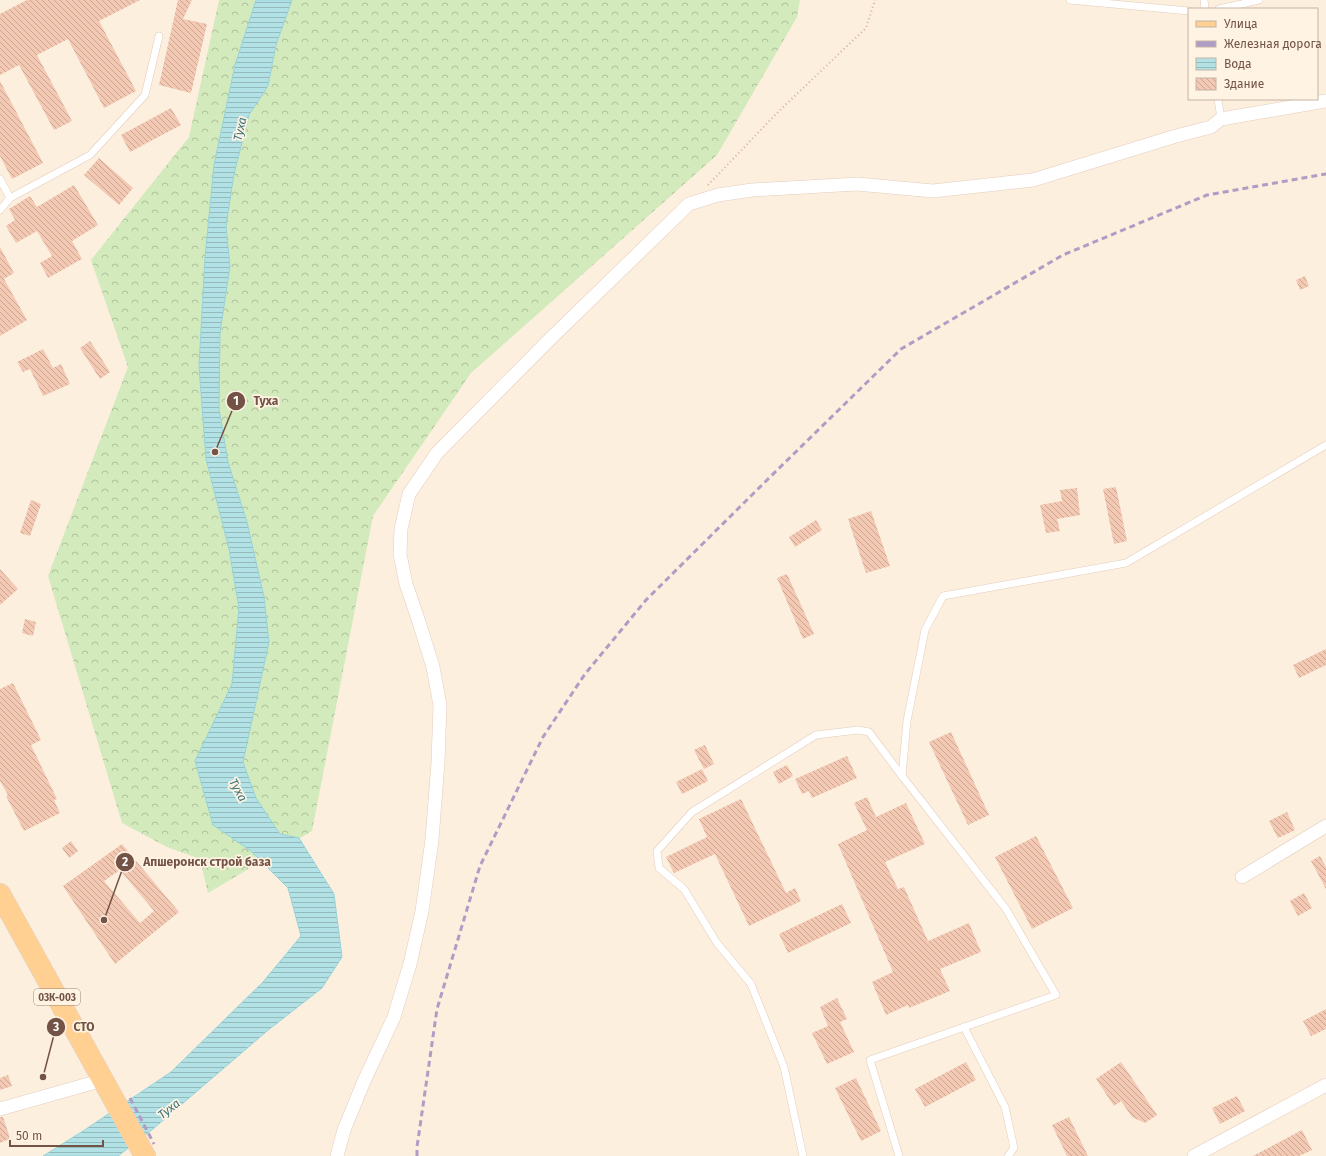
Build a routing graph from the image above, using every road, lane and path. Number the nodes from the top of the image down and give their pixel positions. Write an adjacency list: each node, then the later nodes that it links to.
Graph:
1 (875, 0): 12 (path)
2 (1070, 0): 5 (lane)
3 (1259, 0): 4 (lane)
4 (1223, 8)
5 (1188, 11)
6 (159, 36): 11 (lane)
7 (1218, 100): 9 (lane)
8 (1326, 101): 9 (street)
9 (1221, 119): 12 (street)
10 (0, 179): 11 (lane)
11 (10, 198): 13 (lane)
12 (689, 204): 24 (street)
13 (0, 210)
14 (1326, 445): 15 (lane)
15 (902, 776): 19 (lane); 25 (lane)
16 (1326, 826): 17 (street)
17 (1242, 877)
18 (0, 894): 20 (main road, 03К-003)
19 (964, 1027): 26 (lane); 27 (lane)
20 (103, 1080): 22 (street); 23 (main road, 03К-003)
21 (1326, 1085): 28 (street)
22 (0, 1109)
23 (145, 1156)
24 (337, 1156)
25 (803, 1156)
26 (899, 1156)
27 (1008, 1156)
28 (1194, 1156)

